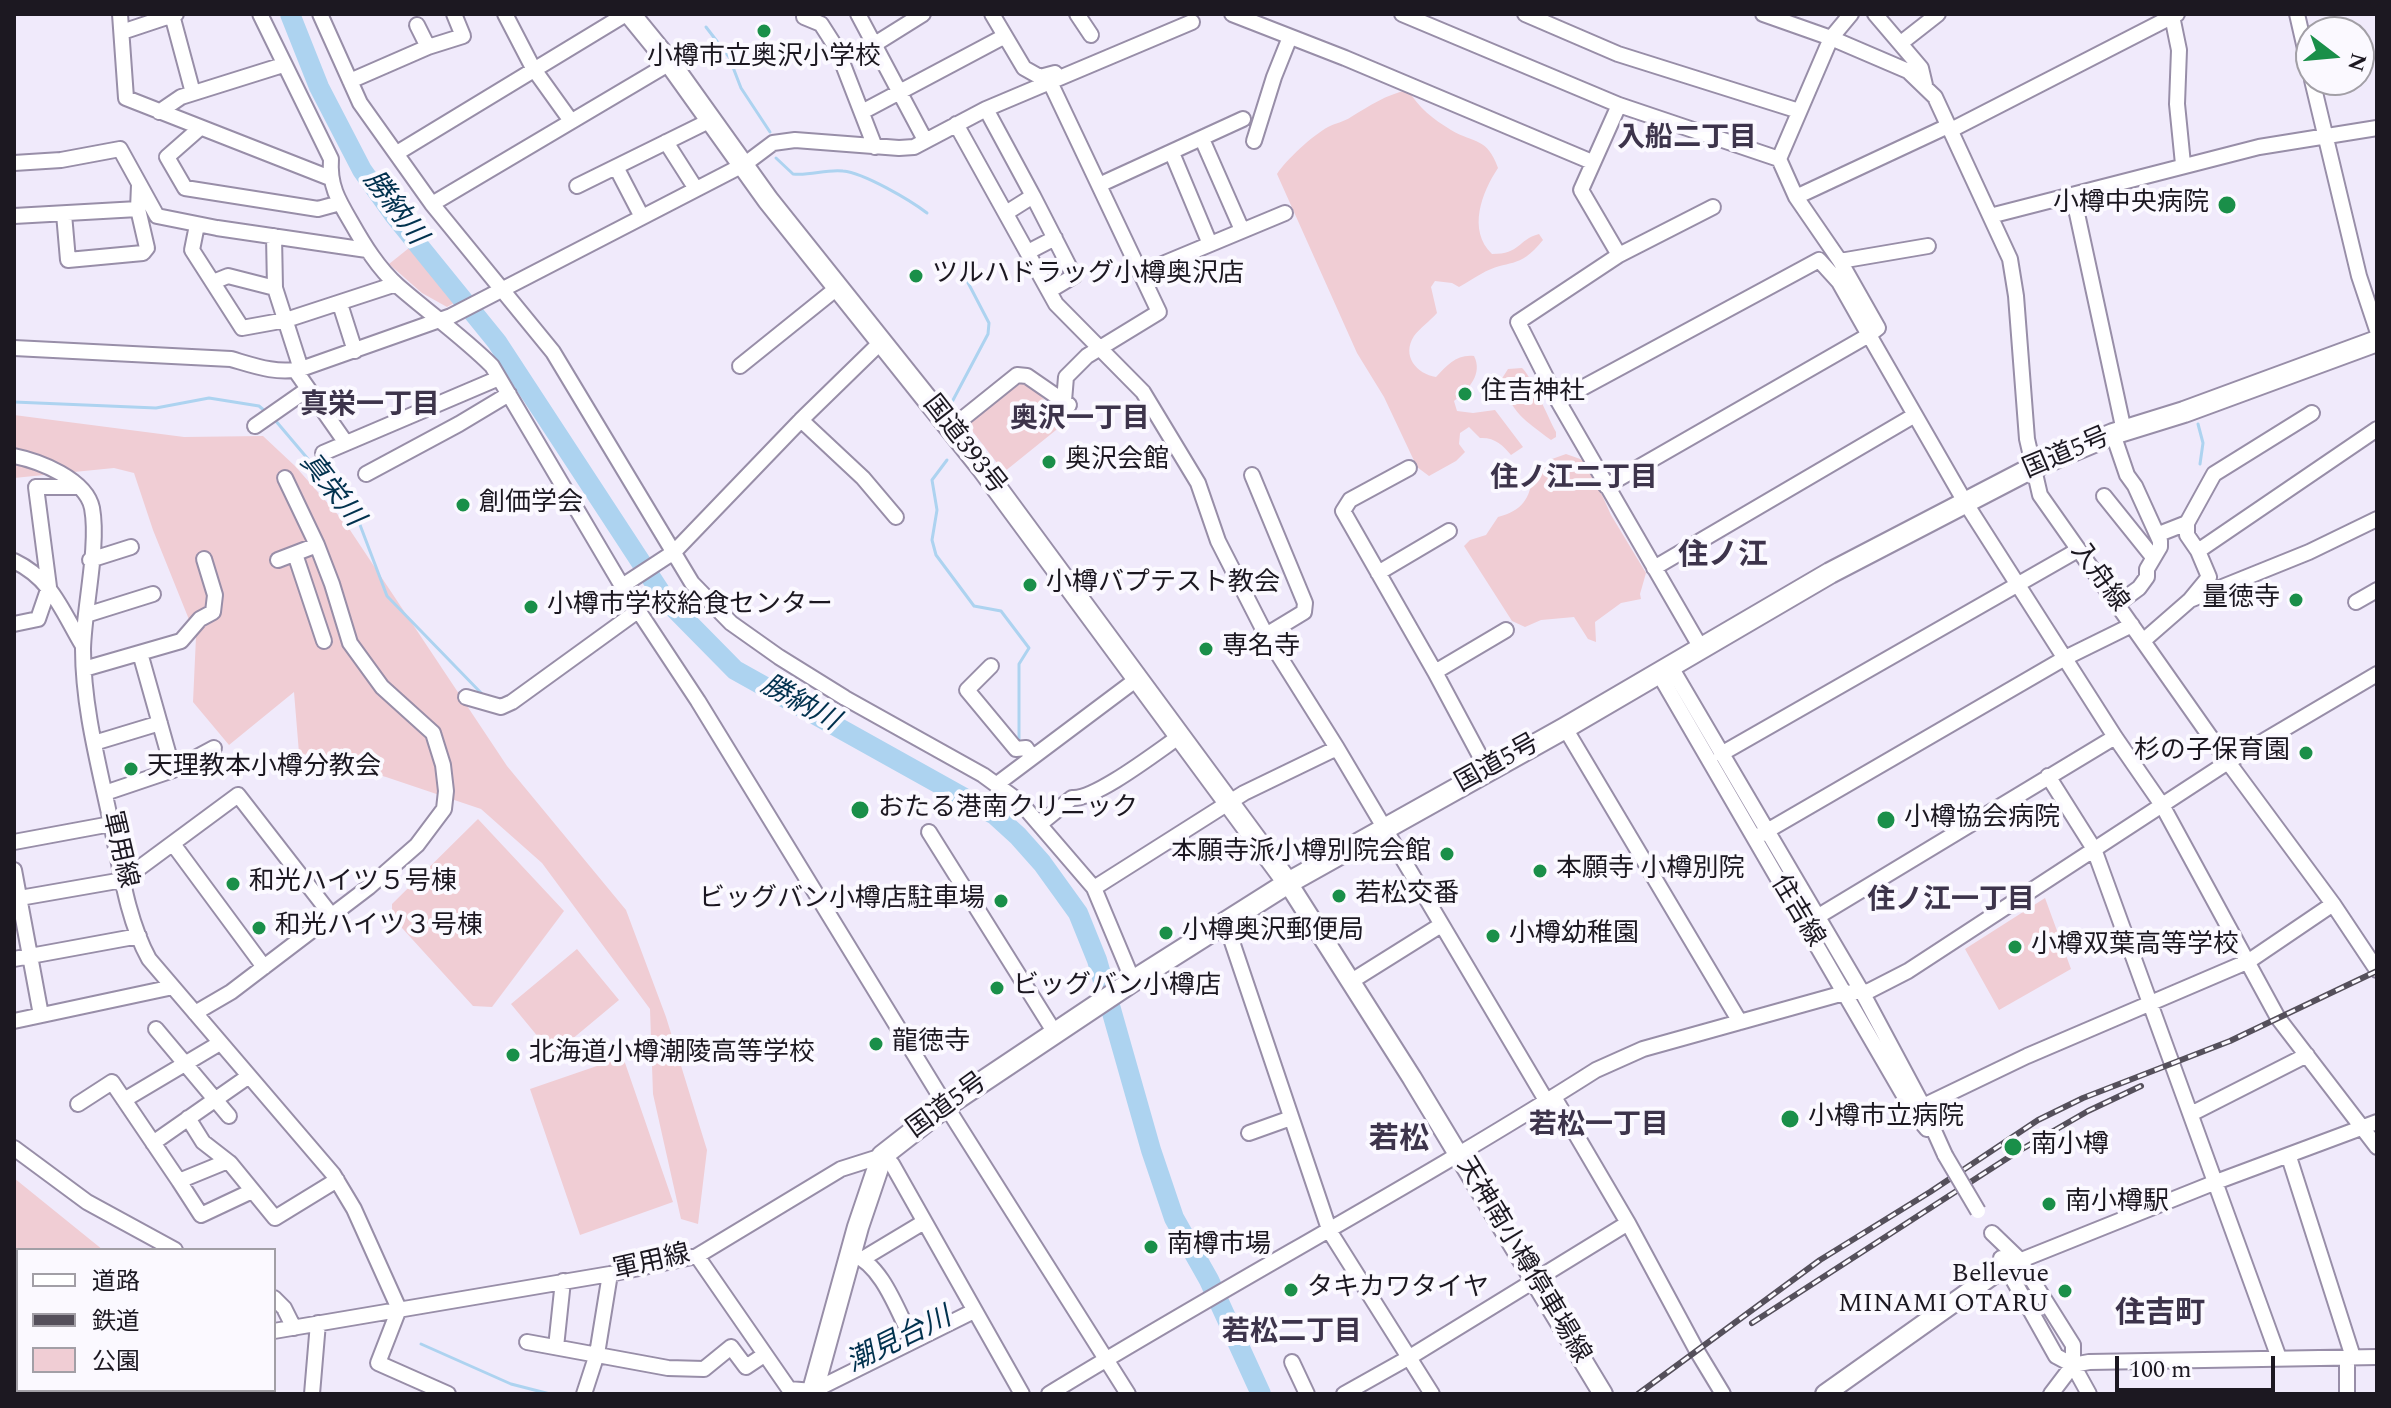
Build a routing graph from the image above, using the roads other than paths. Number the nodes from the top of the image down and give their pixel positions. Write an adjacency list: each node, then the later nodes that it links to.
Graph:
1 (120, 14): 23 (street)
2 (260, 14): 32 (street)
3 (320, 14): 35 (street)
4 (454, 14): 30 (street)
5 (505, 14): 33 (street)
6 (628, 14): 31 (highway, 国道393号); 33 (street)
7 (858, 14): 29 (street)
8 (923, 14): 29 (street)
9 (992, 14): 25 (street)
10 (1077, 14): 24 (street)
11 (1232, 14): 26 (street)
12 (1402, 14): 41 (street)
13 (1525, 14): 43 (street)
14 (1763, 14): 27 (street)
15 (1851, 14): 27 (street)
16 (1875, 14): 28 (street)
17 (1938, 14): 28 (street)
18 (174, 15): 23 (street); 38 (street)
19 (2175, 15): 51 (street); 65 (street)
20 (804, 17): 45 (street)
21 (1192, 22): 34 (street)
22 (417, 25): 30 (street)
23 (122, 32): 44 (street)
24 (1091, 35)
25 (1005, 36): 34 (street); 39 (street)
26 (1290, 37): 56 (street); 62 (street)
27 (1831, 38): 37 (street); 43 (street)
28 (1901, 43): 37 (street)
29 (875, 44): 39 (street)
30 (428, 47): 35 (street)
31 (670, 63): 47 (highway, 国道393号); 48 (street)
32 (283, 65): 38 (street); 67 (street)
33 (533, 68): 48 (street); 59 (street)
34 (1078, 71): 36 (street)
35 (350, 81): 59 (street)
36 (1050, 82): 42 (street); 69 (street)
37 (1925, 86): 51 (street, 入舟線)
38 (193, 93): 44 (street)
39 (900, 93): 45 (street); 55 (street)
40 (2316, 96): 53 (street)
41 (1619, 105): 61 (street); 62 (street)
42 (986, 109): 49 (street); 73 (street)
43 (1799, 111): 61 (street)
44 (159, 112): 50 (street)
45 (862, 112): 58 (street)
46 (1243, 119): 54 (street)
47 (711, 120): 57 (street); 64 (highway, 国道393号)
48 (571, 121): 76 (street)
49 (956, 124): 55 (street); 79 (street)
50 (200, 128): 67 (street); 75 (street)
51 (1949, 128): 74 (street); 83 (street, 入舟線)
52 (2377, 128): 53 (street)
53 (2323, 135): 65 (street); 105 (street)
54 (1202, 139): 60 (street); 86 (street)
55 (925, 140): 58 (street)
56 (1254, 141)
57 (666, 142): 66 (street); 71 (street)
58 (875, 147): 64 (street)
59 (397, 153): 76 (street)
60 (1172, 153): 69 (street); 89 (street)
61 (1779, 159): 74 (street)
62 (1592, 162): 93 (street)
63 (14, 163): 68 (street)
64 (745, 164): 71 (street); 99 (highway, 国道393号)
65 (2183, 164): 72 (street)
66 (616, 167): 70 (street); 84 (street)
67 (330, 178): 75 (street)
68 (139, 185): 78 (street); 85 (street)
69 (1099, 185): 95 (street)
70 (577, 186)
71 (696, 189): 84 (street)
72 (2073, 195): 83 (street); 124 (street)
73 (1033, 196): 79 (street); 88 (street)
74 (1796, 197): 94 (street)
75 (340, 203): 91 (street)
76 (432, 204): 101 (street)
77 (1713, 207): 93 (street)
78 (138, 209): 81 (street); 81 (street)
79 (1006, 213): 92 (street)
80 (1285, 213): 86 (street)
81 (64, 214): 82 (street)
82 (14, 216)
83 (1990, 216): 129 (street, 入舟線)
84 (642, 217): 101 (street)
85 (197, 225): 87 (street); 96 (street)
86 (1242, 230): 89 (street)
87 (274, 236): 91 (street); 98 (street)
88 (1055, 238): 92 (street); 100 (street)
89 (1210, 244): 95 (street)
90 (1928, 246): 94 (street)
91 (367, 250): 97 (street)
92 (1028, 252): 100 (street)
93 (1619, 255): 117 (street)
94 (1840, 261): 106 (street)
95 (1141, 273): 109 (street)
96 (213, 282): 98 (street); 104 (street)
97 (396, 284): 102 (street); 103 (street)
98 (275, 288): 104 (street)
99 (837, 288): 108 (highway, 国道393号); 112 (street)
100 (1049, 291): 109 (street)
101 (494, 294): 103 (street); 149 (street)
102 (340, 304): 104 (street); 111 (street)
103 (446, 318): 111 (street); 114 (street)
104 (286, 320): 113 (street)
105 (2377, 330)
106 (1869, 335): 117 (street); 119 (street); 133 (street)
107 (2377, 341): 124 (highway, 国道5号)
108 (880, 343): 120 (street); 122 (highway, 国道393号)
109 (1101, 347): 122 (street); 170 (street)
110 (14, 348): 113 (street)
111 (355, 351): 113 (street)
112 (740, 366)
113 (298, 369): 115 (street)
114 (499, 378): 116 (street); 125 (street)
115 (308, 389): 121 (street); 125 (street)
116 (509, 394): 130 (street); 158 (street)
117 (1558, 401): 133 (street)
118 (2312, 413): 141 (street)
119 (1915, 415): 136 (street); 155 (street)
120 (801, 420): 139 (street); 149 (street)
121 (255, 426)
122 (951, 428): 184 (highway, 国道393号)
123 (2377, 429): 147 (street)
124 (2119, 432): 129 (highway, 国道5号); 137 (street)
125 (346, 443): 126 (street)
126 (323, 453)
127 (14, 456): 134 (street)
128 (1409, 468): 156 (street)
129 (2032, 468): 136 (highway, 国道5号); 146 (street, 入舟線)
130 (366, 474)
131 (1252, 475): 170 (street)
132 (285, 478): 144 (street)
133 (1606, 486): 155 (street)
134 (78, 487): 152 (street, 軍用線); 159 (street)
135 (2104, 496): 138 (street)
136 (1965, 502): 157 (street); 174 (highway, 国道5号)
137 (2142, 502): 138 (street); 143 (street)
138 (2118, 515): 150 (street)
139 (896, 517)
140 (2377, 519): 162 (street)
141 (2187, 523): 143 (street); 147 (street)
142 (1449, 531): 156 (street)
143 (2159, 534): 150 (street)
144 (317, 545): 148 (street); 176 (street)
145 (131, 547): 152 (street)
146 (2078, 550): 157 (street); 164 (street, 入舟線)
147 (2198, 551): 162 (street)
148 (295, 554): 153 (street); 171 (street)
149 (669, 556): 158 (street); 199 (street)
150 (2153, 557): 164 (street)
151 (204, 559): 175 (street)
152 (90, 560): 166 (street, 軍用線)
153 (278, 560)
154 (15, 562): 159 (street)
155 (1654, 568): 174 (street)
156 (1378, 573): 182 (street)
157 (2019, 584): 177 (street); 193 (street)
158 (625, 585): 165 (street)
159 (49, 587): 167 (street); 173 (street)
160 (2377, 590): 163 (street)
161 (153, 594): 166 (street)
162 (2190, 600): 172 (street)
163 (2356, 602)
164 (2117, 604): 168 (street, 入舟線)
165 (639, 610): 185 (street); 249 (street)
166 (86, 615): 173 (street, 軍用線)
167 (14, 624)
168 (2132, 625): 172 (street, 入舟線); 177 (street)
169 (1506, 630): 182 (street)
170 (1266, 635): 192 (street)
171 (324, 641)
172 (2143, 641): 195 (street, 入舟線)
173 (83, 647): 179 (street, 軍用線)
174 (1701, 648): 181 (highway, 国道5号)
175 (140, 653): 179 (street); 186 (street)
176 (359, 656): 180 (street); 218 (street)
177 (2065, 658): 189 (street); 206 (street)
178 (991, 666): 194 (street)
179 (84, 669): 190 (street, 軍用線)
180 (383, 669)
181 (1665, 670): 187 (highway, 国道5号); 193 (street, 住吉線); 208 (street, 住吉線)
182 (1435, 672): 197 (street)
183 (2377, 674): 195 (street)
184 (1137, 679): 188 (highway, 国道393号); 194 (street)
185 (466, 697)
186 (160, 723): 190 (street); 196 (street)
187 (1565, 728): 197 (highway, 国道5号); 238 (street)
188 (1180, 736): 201 (highway, 国道393号); 204 (street)
189 (2115, 737): 198 (street); 202 (street)
190 (94, 743): 200 (street, 軍用線)
191 (214, 748): 196 (street)
192 (1337, 748): 201 (street); 205 (street)
193 (1721, 754): 206 (street, 住吉線)
194 (1032, 757): 199 (street)
195 (2228, 762): 202 (street); 217 (street, 入舟線)
196 (173, 770): 200 (street)
197 (1488, 771): 205 (highway, 国道5号)
198 (2048, 776): 211 (street); 219 (street)
199 (997, 784): 204 (street)
200 (105, 793): 203 (street, 軍用線)
201 (1228, 803): 214 (highway, 国道393号); 215 (street)
202 (2162, 805): 211 (street); 226 (street)
203 (111, 824): 209 (street); 213 (street, 軍用線)
204 (1040, 824): 215 (street)
205 (1384, 830): 214 (highway, 国道5号); 221 (street)
206 (1767, 831): 208 (street); 219 (street, 住吉線)
207 (929, 832): 240 (street)
208 (1753, 839): 233 (street, 住吉線)
209 (14, 842)
210 (173, 844): 213 (street); 218 (street); 227 (street)
211 (2094, 849): 232 (street); 234 (street)
212 (14, 870): 216 (street)
213 (123, 880): 216 (street); 222 (street, 軍用線)
214 (1288, 883): 220 (highway, 国道5号); 230 (main road, 天神南小樽停車場線)
215 (1094, 888): 229 (street)
216 (17, 899): 224 (street)
217 (2333, 904): 223 (street, 入舟線); 226 (street)
218 (332, 916): 227 (street)
219 (1817, 917): 232 (street, 住吉線)
220 (1226, 924): 229 (highway, 国道5号); 254 (street)
221 (1441, 925): 230 (street); 246 (street)
222 (139, 936): 224 (street); 231 (street, 軍用線)
223 (2372, 951): 228 (street, 入舟線)
224 (30, 956): 225 (street); 236 (street)
225 (14, 959)
226 (2249, 961): 234 (street); 242 (street)
227 (264, 967): 235 (street)
228 (2377, 970)
229 (1133, 981): 240 (highway, 国道5号)
230 (1350, 982): 261 (main road, 天神南小樽停車場線)
231 (173, 987): 235 (street, 軍用線); 236 (street)
232 (1862, 992): 233 (street); 250 (street, 住吉線)
233 (1844, 993): 238 (street); 260 (street, 住吉線)
234 (2150, 1003): 250 (street); 251 (street)
235 (195, 1013): 241 (street, 軍用線)
236 (41, 1015): 237 (street)
237 (14, 1021)
238 (1740, 1022): 246 (street)
239 (156, 1029): 243 (street)
240 (1055, 1033): 249 (highway, 国道5号)
241 (220, 1043): 243 (street); 244 (street, 軍用線)
242 (2307, 1055): 251 (street); 255 (street)
243 (186, 1063): 245 (street); 247 (street)
244 (249, 1076): 245 (street); 265 (street, 軍用線)
245 (215, 1099): 252 (street); 253 (street)
246 (1550, 1099): 261 (street); 270 (street)
247 (124, 1100): 248 (street); 257 (street)
248 (78, 1104)
249 (946, 1106): 262 (highway, 国道5号); 293 (street)
250 (1923, 1106): 260 (street, 住吉線)
251 (2191, 1114): 267 (street)
252 (229, 1116)
253 (188, 1118): 257 (street); 264 (street)
254 (1291, 1118): 256 (street); 271 (street)
255 (2370, 1125): 258 (street); 263 (street)
256 (1249, 1133)
257 (153, 1143): 266 (street)
258 (2377, 1147)
259 (14, 1148): 272 (street)
260 (1942, 1150): 275 (street, 住吉線, bridge)
261 (1457, 1154): 271 (street); 277 (main road, 天神南小樽停車場線)
262 (882, 1156): 269 (street); 273 (street, 軍用線); 274 (highway, 国道5号)
263 (2289, 1157): 267 (street); 291 (street)
264 (230, 1163): 266 (street); 268 (street)
265 (337, 1180): 268 (street); 280 (street, 軍用線)
266 (179, 1181): 268 (street)
267 (2216, 1182): 275 (street); 294 (street)
268 (252, 1191)
269 (924, 1222): 274 (street); 281 (street)
270 (1628, 1223): 277 (street); 308 (street)
271 (1330, 1232): 290 (street); 293 (street)
272 (171, 1248)
273 (697, 1256): 276 (street, 軍用線); 289 (street)
274 (858, 1256): 285 (street); 297 (highway, 国道5号)
275 (2012, 1263): 296 (street, 住吉線); 309 (main road)
276 (610, 1274): 278 (street, 軍用線); 288 (street)
277 (1532, 1280): 290 (street); 307 (main road, 天神南小樽停車場線)
278 (563, 1281): 280 (street, 軍用線); 287 (street)
279 (276, 1300): 283 (street)
280 (399, 1309): 282 (street, 軍用線); 299 (street)
281 (974, 1311): 285 (street); 301 (street)
282 (318, 1323): 283 (street, 軍用線); 298 (street)
283 (294, 1328): 284 (street, 軍用線)
284 (276, 1331)
285 (911, 1338): 297 (street)
286 (527, 1342): 287 (street)
287 (556, 1347): 288 (street)
288 (597, 1354): 289 (street); 300 (street)
289 (764, 1355): 297 (street)
290 (1410, 1357): 305 (street); 306 (street)
291 (2350, 1357): 292 (street); 294 (street); 312 (street)
292 (2377, 1357)
293 (1107, 1358): 302 (street); 303 (street)
294 (2279, 1358): 296 (street)
295 (1292, 1362): 304 (street)
296 (2073, 1365): 310 (street); 311 (street, 住吉線)
297 (813, 1392)
298 (312, 1394)
299 (448, 1394)
300 (584, 1394)
301 (1022, 1394)
302 (1049, 1394)
303 (1128, 1394)
304 (1307, 1394)
305 (1344, 1394)
306 (1432, 1394)
307 (1603, 1394)
308 (1723, 1394)
309 (1825, 1394)
310 (2051, 1394)
311 (2089, 1394)
312 (2347, 1394)

